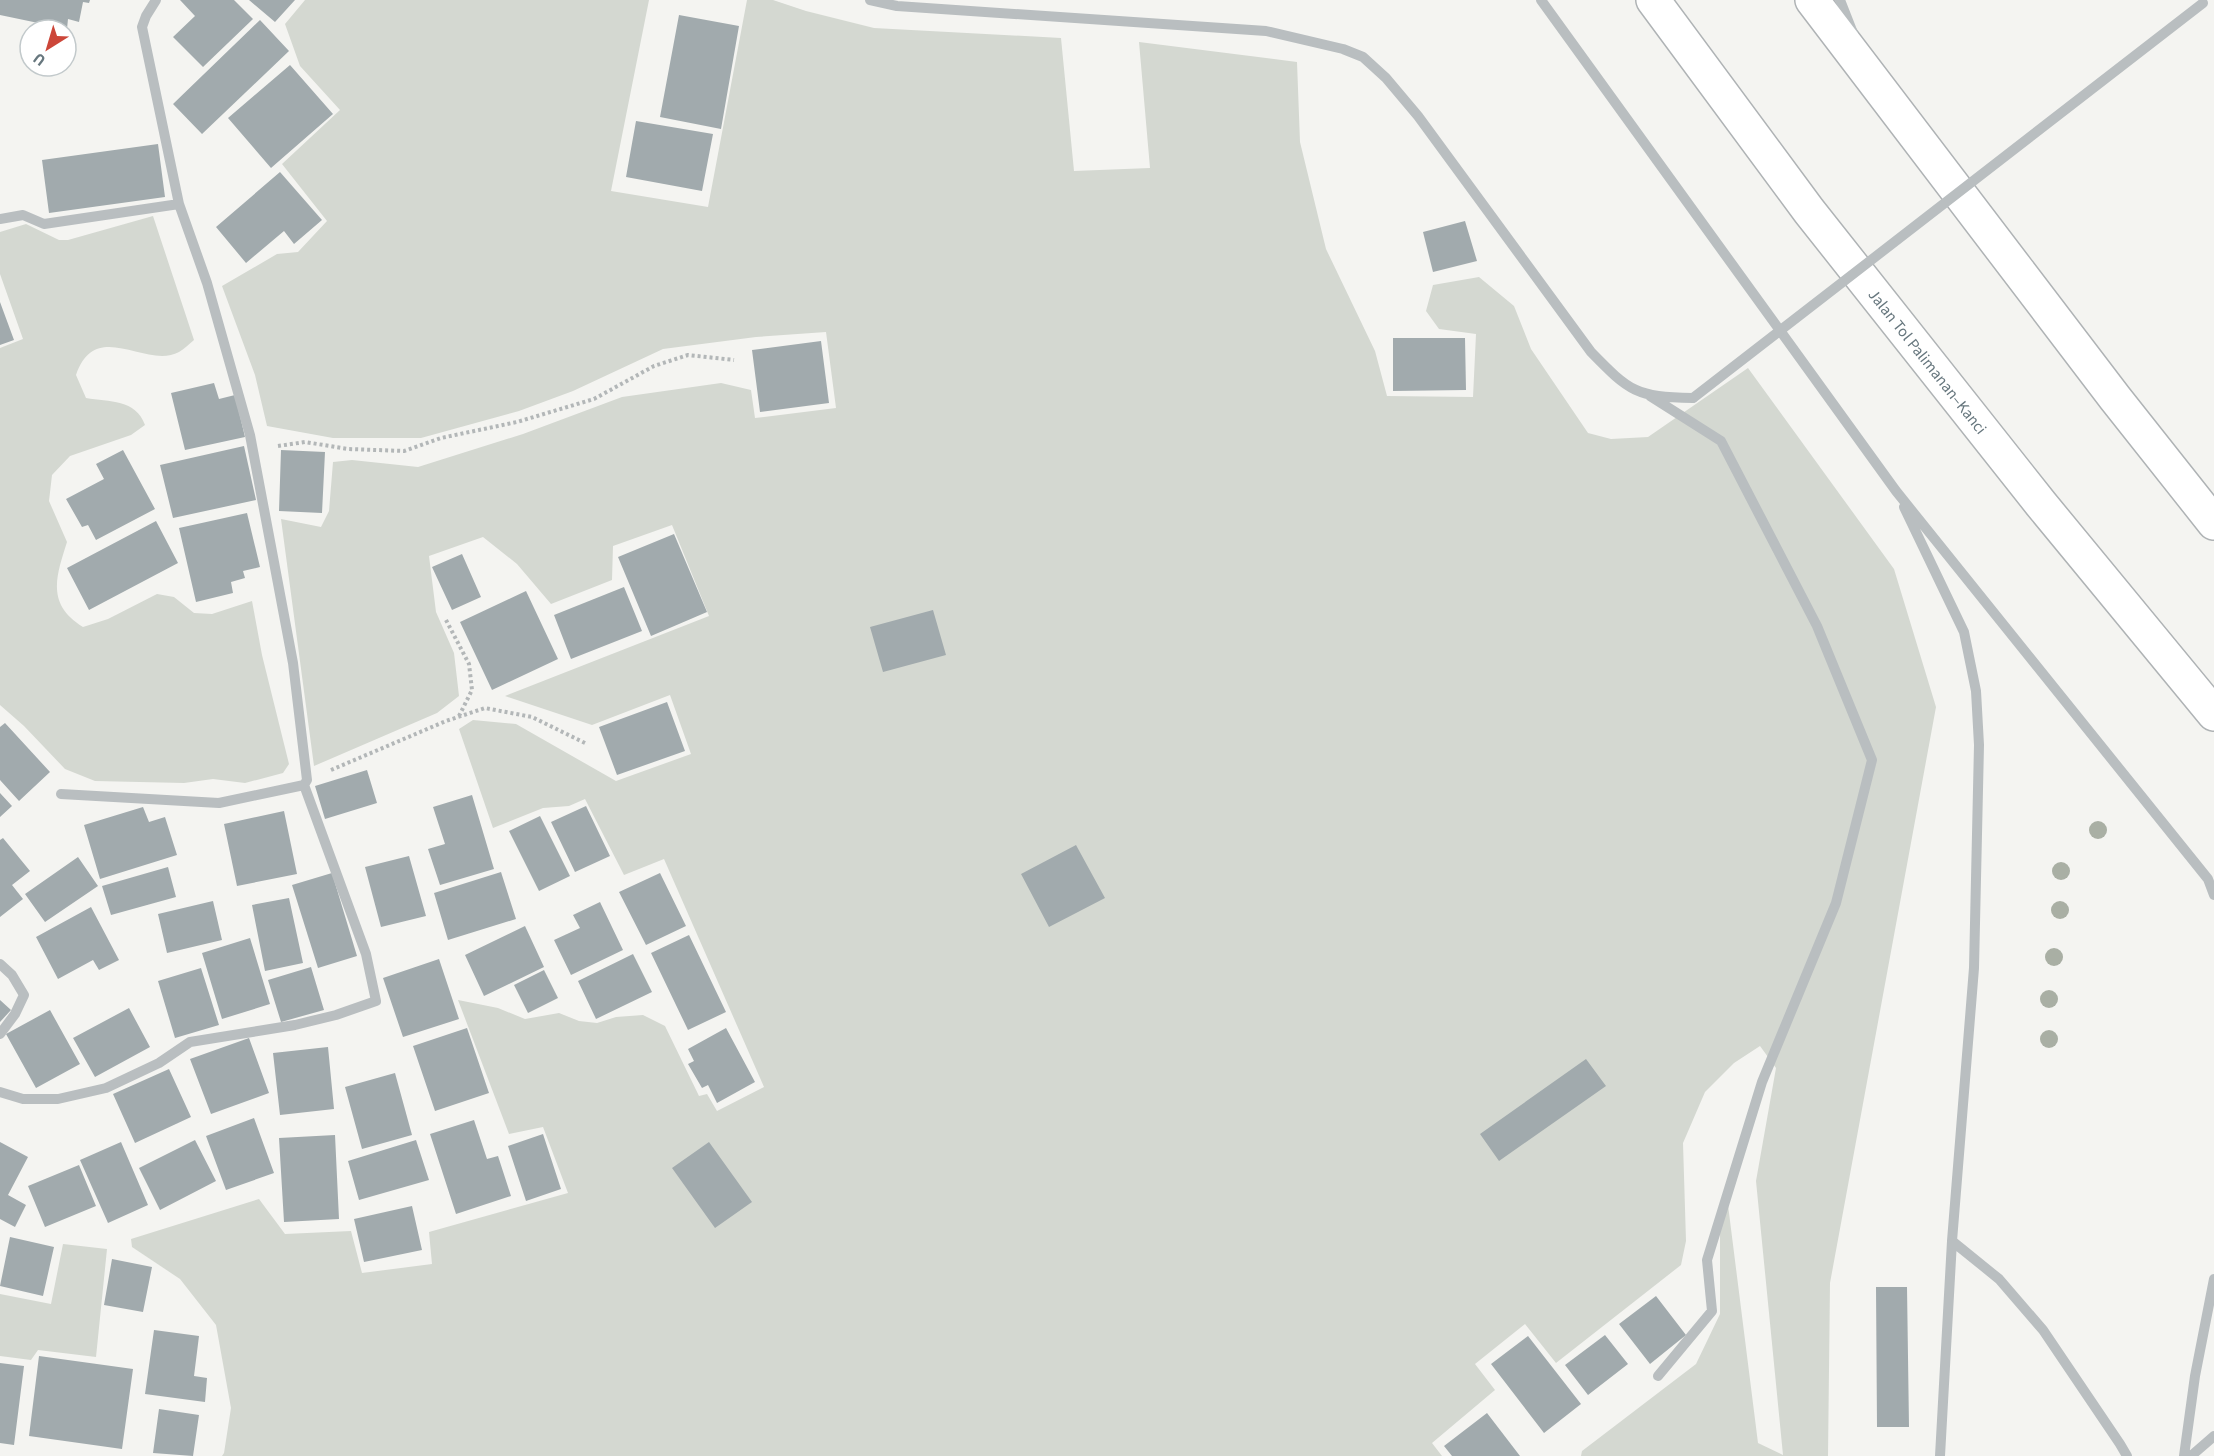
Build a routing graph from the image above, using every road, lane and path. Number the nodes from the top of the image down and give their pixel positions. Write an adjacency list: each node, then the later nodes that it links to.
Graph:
1 (156, 0): 9 (street)
2 (870, 0): 12 (street)
3 (1541, 0): 14 (street)
4 (1653, 0): 17 (highway, Jalan Tol Palimanan–Kanci)
5 (1812, 0): 8 (highway)
6 (1840, 0): 8 (street)
7 (2205, 2): 12 (street, bridge)
8 (1869, 74): 15 (highway)
9 (179, 204): 10 (street); 13 (street)
10 (0, 219)
11 (734, 360): 13 (path)
12 (1650, 396): 29 (street)
13 (254, 450): 20 (street)
14 (1896, 491): 22 (street); 27 (street)
15 (2214, 523)
16 (446, 620): 18 (path)
17 (2214, 714)
18 (458, 717): 19 (path); 20 (path)
19 (587, 744)
20 (306, 783): 21 (street); 26 (street)
21 (61, 794)
22 (2211, 883): 23 (street)
23 (2214, 896)
24 (0, 964): 25 (street)
25 (0, 1034)
26 (0, 1092)
27 (1952, 1241): 31 (street); 32 (street)
28 (2214, 1279): 33 (street)
29 (1658, 1376)
30 (2214, 1436): 34 (street)
31 (1940, 1456)
32 (2127, 1456)
33 (2184, 1456)
34 (2190, 1456)

